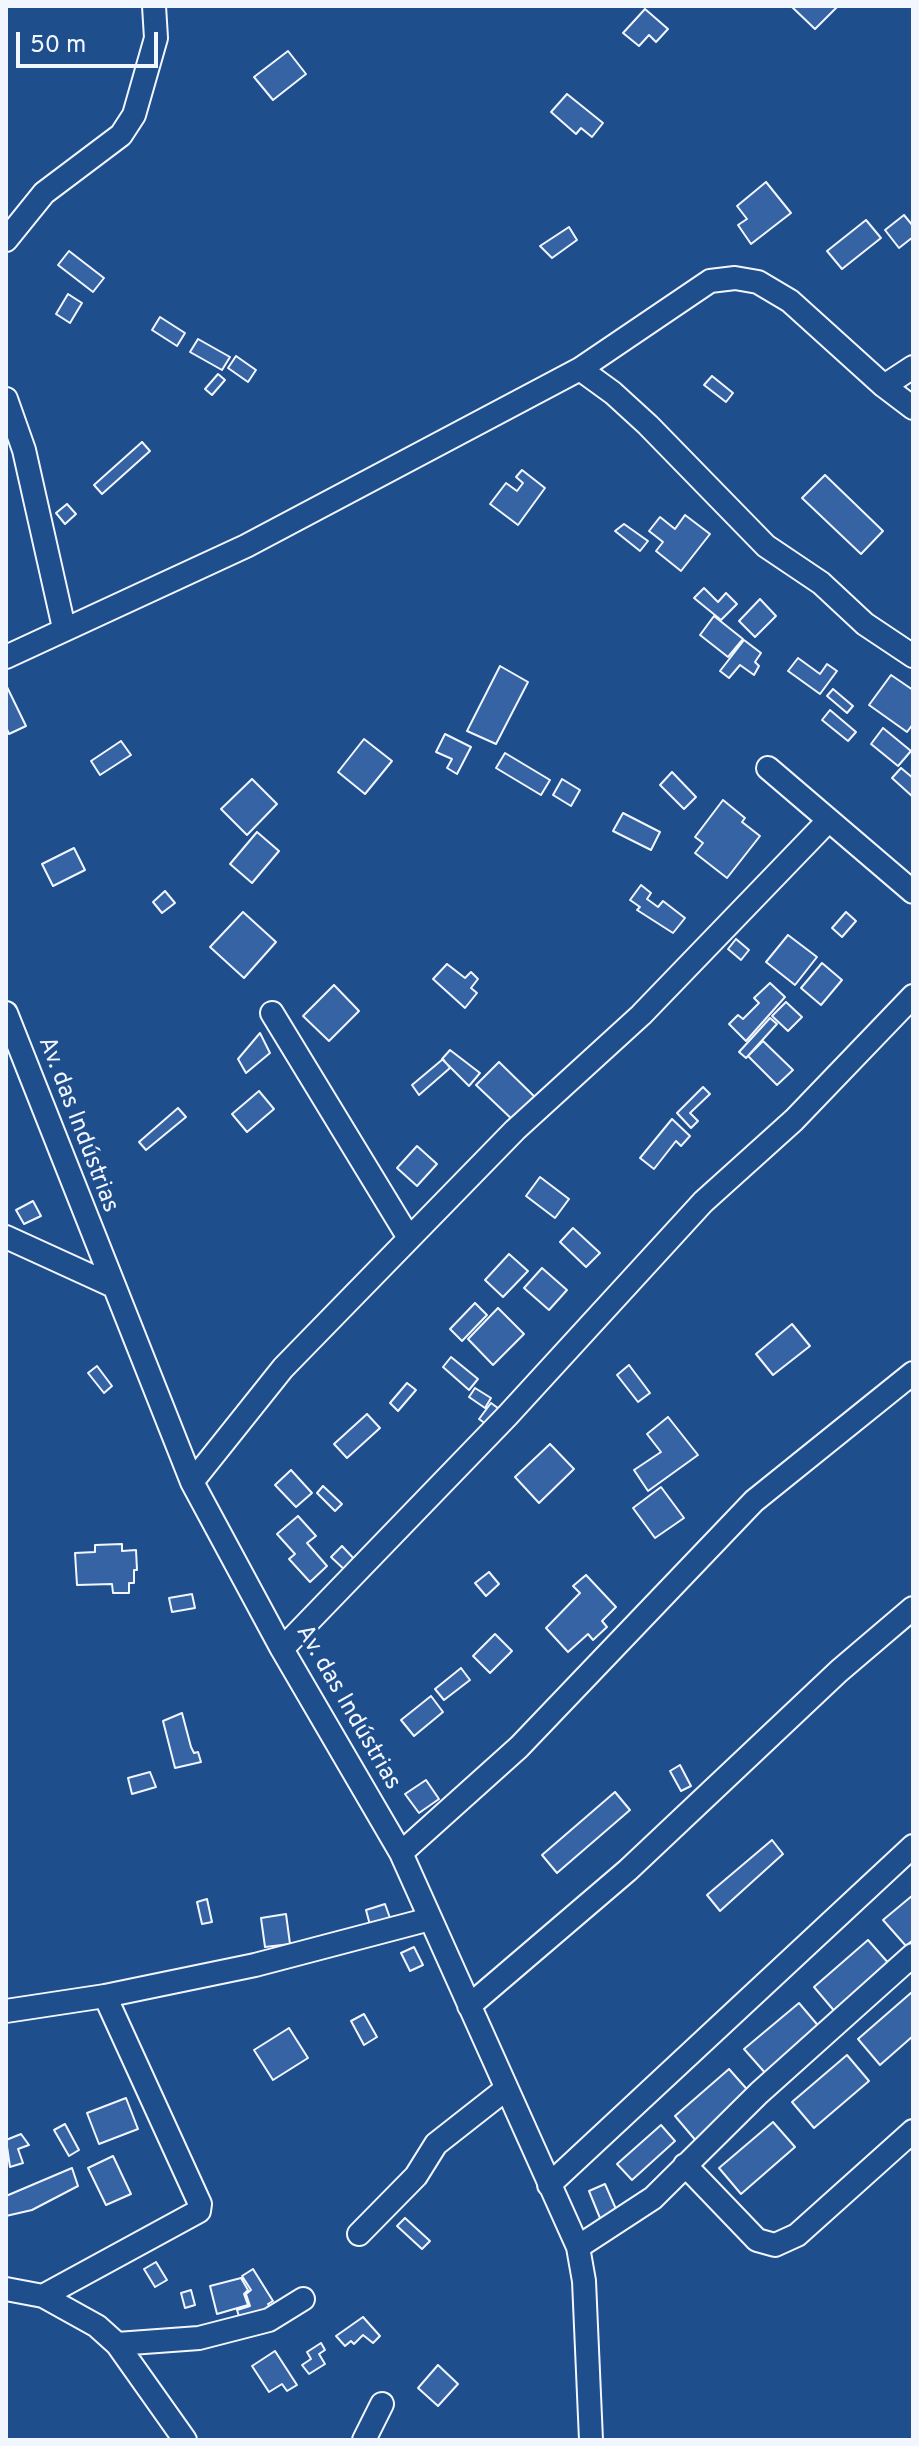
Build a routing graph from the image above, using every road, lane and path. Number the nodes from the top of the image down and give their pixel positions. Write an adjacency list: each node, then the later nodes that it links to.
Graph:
1 (154, 6): 2 (street)
2 (6, 240)
3 (913, 367): 5 (street)
4 (580, 369): 5 (street); 8 (street); 9 (street)
5 (884, 386): 7 (street)
6 (6, 399): 8 (street)
7 (913, 408)
8 (64, 628): 10 (street)
9 (913, 656)
10 (6, 657)
11 (768, 768): 12 (street)
12 (827, 822): 13 (street); 18 (street)
13 (913, 892)
14 (913, 996): 23 (street)
15 (6, 1013): 19 (street, Av. das Indústrias)
16 (272, 1013): 18 (street)
17 (6, 1237): 19 (street)
18 (409, 1238): 21 (street)
19 (111, 1285): 21 (street, Av. das Indústrias)
20 (913, 1373): 25 (street)
21 (192, 1482): 23 (street, Av. das Indústrias)
22 (913, 1608): 29 (street)
23 (282, 1649): 25 (street, Av. das Indústrias)
24 (913, 1846): 34 (street)
25 (401, 1853): 26 (street, Av. das Indústrias)
26 (430, 1919): 28 (street); 29 (street, Av. das Indústrias)
27 (913, 1955): 33 (street)
28 (105, 1996): 30 (street); 38 (street)
29 (469, 2006): 31 (street, Av. das Indústrias)
30 (6, 2011)
31 (506, 2089): 34 (street, Av. das Indústrias); 35 (street)
32 (913, 2131): 33 (street)
33 (685, 2165): 36 (street)
34 (549, 2185): 36 (street, Av. das Indústrias)
35 (359, 2234)
36 (578, 2247): 44 (street, Av. das Indústrias)
37 (6, 2289): 38 (street)
38 (43, 2296): 40 (street)
39 (303, 2299): 40 (street)
40 (117, 2344): 42 (street)
41 (382, 2404): 43 (street)
42 (185, 2440)
43 (364, 2440)
44 (591, 2440)

